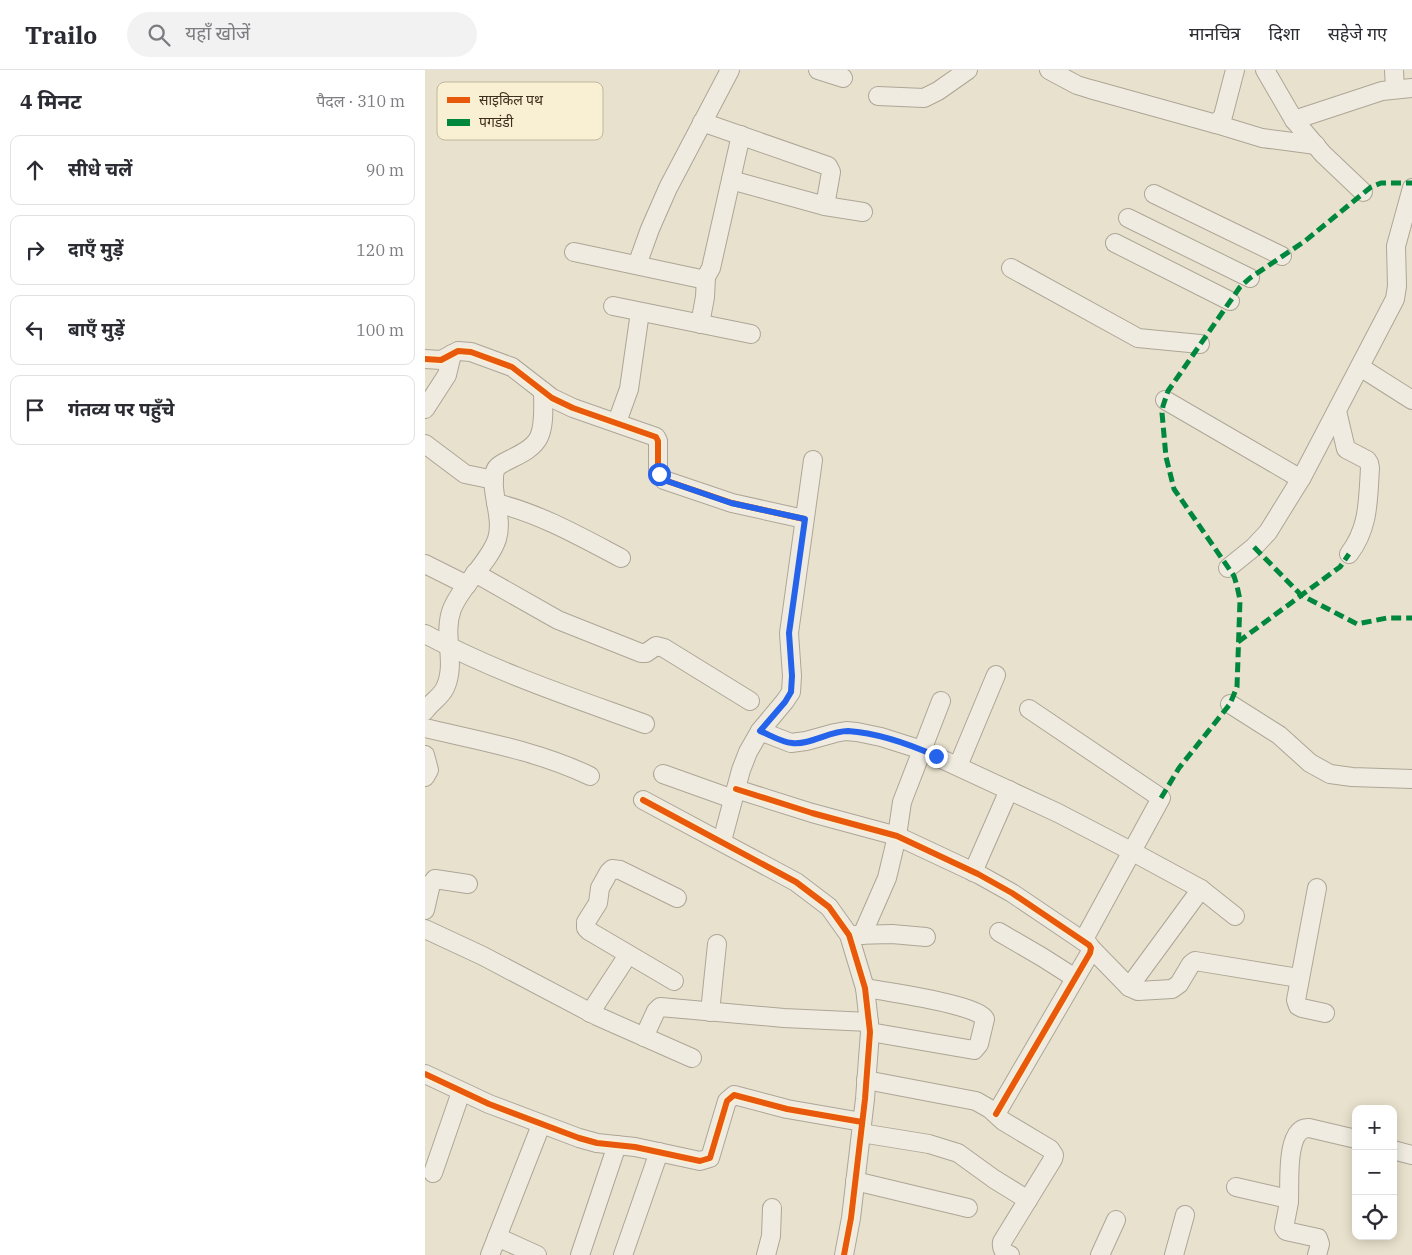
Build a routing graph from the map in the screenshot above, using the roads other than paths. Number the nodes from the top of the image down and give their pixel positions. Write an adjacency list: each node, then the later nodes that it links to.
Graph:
1 (730, 70): 12 (street)
2 (818, 70): 8 (street)
3 (967, 70): 10 (street)
4 (1049, 70): 13 (street)
5 (1235, 70): 13 (street)
6 (1265, 70): 11 (street)
7 (1394, 70): 9 (street)
8 (843, 78)
9 (1403, 88): 11 (street)
10 (878, 96)
11 (1294, 120): 15 (street)
12 (702, 122): 14 (street); 27 (street)
13 (1216, 124): 15 (street)
14 (741, 136): 16 (street); 20 (street)
15 (1316, 145): 18 (street)
16 (731, 180): 20 (street); 29 (street)
17 (1412, 188): 24 (street)
18 (1363, 192)
19 (1154, 194): 26 (street)
20 (825, 206): 21 (street)
21 (863, 212)
22 (1128, 218): 30 (street)
23 (1115, 243): 31 (street)
24 (1404, 243): 39 (street)
25 (574, 252): 27 (street)
26 (1282, 256)
27 (637, 265): 29 (street)
28 (1011, 268): 36 (street)
29 (706, 277): 34 (street)
30 (1250, 278)
31 (1230, 301)
32 (613, 306): 33 (street)
33 (640, 312): 34 (street); 45 (street)
34 (700, 324): 35 (street)
35 (751, 334)
36 (1200, 344)
37 (452, 354): 38 (street); 40 (street); 43 (street)
38 (425, 359)
39 (1360, 367): 42 (street); 44 (street)
40 (543, 391): 45 (street); 49 (street)
41 (1165, 400): 48 (street)
42 (1412, 400)
43 (425, 409)
44 (1337, 410): 48 (street); 52 (street)
45 (617, 422): 51 (street)
46 (425, 444): 49 (street)
47 (813, 460): 51 (street)
48 (1301, 479): 55 (street)
49 (494, 480): 50 (street)
50 (496, 502): 53 (street); 56 (street)
51 (805, 519): 67 (street)
52 (1349, 554)
53 (621, 558)
54 (425, 564): 56 (street)
55 (1228, 568)
56 (471, 579): 58 (street); 60 (street)
57 (425, 634): 58 (street)
58 (449, 647): 64 (street); 65 (street)
59 (996, 674): 70 (street)
60 (750, 701)
61 (941, 701): 68 (street)
62 (1230, 704): 74 (street)
63 (1029, 709): 80 (street)
64 (425, 711)
65 (645, 724)
66 (425, 728): 72 (street)
67 (760, 731): 68 (street); 76 (street)
68 (922, 750): 70 (street); 78 (street)
69 (425, 755): 73 (street)
70 (959, 766): 75 (street)
71 (663, 774): 76 (street)
72 (590, 776)
73 (425, 777)
74 (1412, 779)
75 (1009, 790): 80 (street); 81 (street)
76 (734, 794): 78 (street); 79 (street)
77 (643, 800): 79 (street)
78 (897, 836): 81 (street); 90 (street)
79 (722, 841): 90 (street)
80 (1131, 851): 84 (street); 93 (street)
81 (973, 872): 93 (street)
82 (468, 884): 86 (street)
83 (1317, 888): 96 (street)
84 (1201, 889): 87 (street); 98 (street)
85 (677, 898): 94 (street)
86 (425, 910)
87 (1235, 916)
88 (425, 929): 102 (street)
89 (999, 932): 95 (street)
90 (856, 935): 91 (street); 99 (street)
91 (926, 937)
92 (717, 944): 100 (street)
93 (1087, 944): 95 (street); 98 (street)
94 (627, 955): 97 (street); 102 (street)
95 (1075, 978): 109 (street)
96 (1299, 978): 98 (street); 101 (street)
97 (674, 981)
98 (1129, 987)
99 (865, 988): 103 (street); 103 (street)
100 (710, 1012): 103 (street); 104 (street)
101 (1325, 1012)
102 (590, 1013): 104 (street)
103 (870, 1027): 107 (street)
104 (644, 1037): 105 (street)
105 (692, 1058)
106 (425, 1074): 108 (street)
107 (867, 1080): 109 (street); 111 (street)
108 (461, 1092): 110 (street); 117 (street)
109 (996, 1114): 120 (street)
110 (541, 1125): 113 (street); 126 (street)
111 (862, 1127): 115 (street); 118 (street); 120 (street)
112 (1352, 1138): 121 (street)
113 (617, 1145): 115 (street); 130 (street)
114 (1397, 1151): 116 (street)
115 (659, 1152): 131 (street)
116 (1412, 1155)
117 (433, 1173)
118 (855, 1181): 123 (street); 133 (street)
119 (1236, 1187): 121 (street)
120 (1028, 1200): 127 (street)
121 (1289, 1200): 136 (street)
122 (772, 1208): 132 (street)
123 (968, 1208)
124 (1185, 1215): 135 (street)
125 (1116, 1220): 134 (street)
126 (497, 1237): 128 (street); 129 (street)
127 (1004, 1253)
128 (490, 1255)
129 (537, 1255)
130 (580, 1255)
131 (623, 1255)
132 (766, 1255)
133 (844, 1255)
134 (1100, 1255)
135 (1174, 1255)
136 (1317, 1255)

